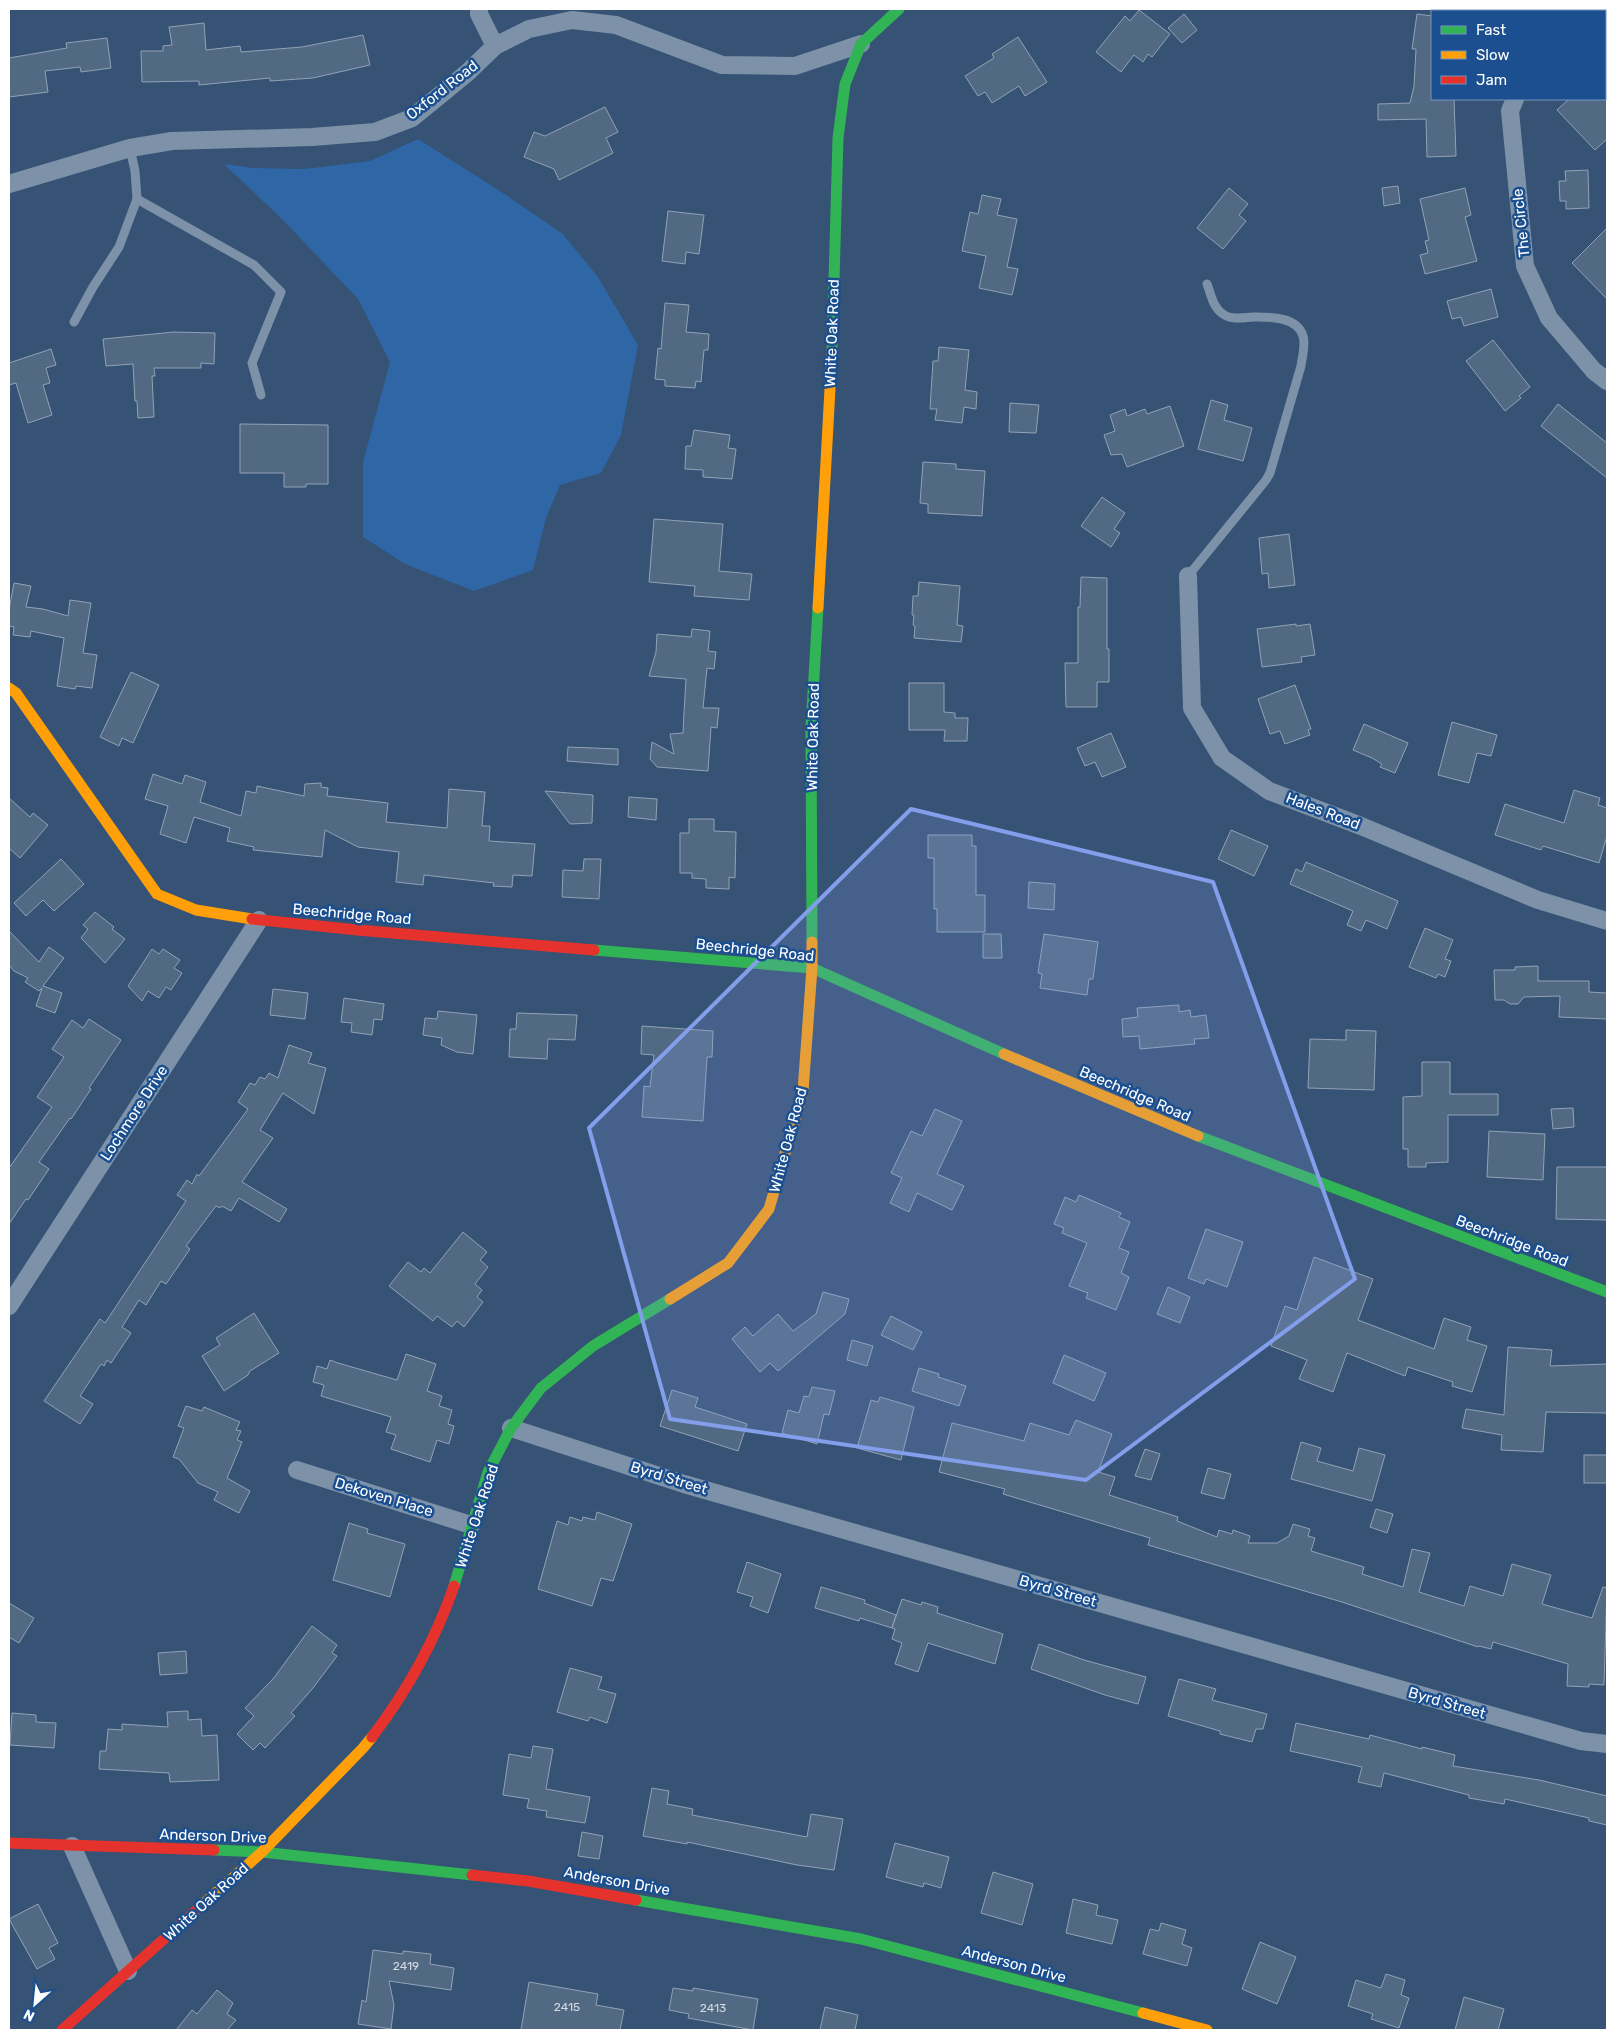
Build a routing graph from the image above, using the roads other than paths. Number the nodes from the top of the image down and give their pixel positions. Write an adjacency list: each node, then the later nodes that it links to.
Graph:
1 (479, 9): 5 (street)
2 (899, 9): 4 (street, White Oak Road)
3 (573, 14): 4 (street, Oxford Road); 5 (street, Oxford Road)
4 (862, 44): 18 (street, White Oak Road)
5 (495, 46): 7 (street, Oxford Road)
6 (1515, 100): 12 (street, The Circle)
7 (130, 148): 8 (street, Oxford Road); 9 (lane)
8 (9, 184)
9 (137, 199): 11 (lane); 13 (lane)
10 (1207, 284): 14 (lane)
11 (74, 322)
12 (1607, 381)
13 (261, 395)
14 (1188, 576): 17 (street, Hales Road)
15 (9, 688): 16 (street, Beechridge Road)
16 (259, 920): 18 (street, Beechridge Road); 20 (street, Lochmore Drive)
17 (1607, 921)
18 (812, 968): 19 (street, Beechridge Road); 21 (street, White Oak Road)
19 (1607, 1292)
20 (9, 1306)
21 (511, 1428): 23 (street, White Oak Road); 24 (street, Byrd Street)
22 (297, 1470): 23 (street, Dekoven Place)
23 (471, 1524): 27 (street, White Oak Road)
24 (1607, 1744)
25 (9, 1843): 26 (street, Anderson Drive)
26 (72, 1846): 27 (street, Anderson Drive); 28 (street)
27 (262, 1852): 28 (street, White Oak Road); 29 (street, Anderson Drive)
28 (128, 1971): 30 (street, White Oak Road)
29 (1186, 2028): 31 (street, Anderson Drive)
30 (62, 2030)
31 (1207, 2030)

